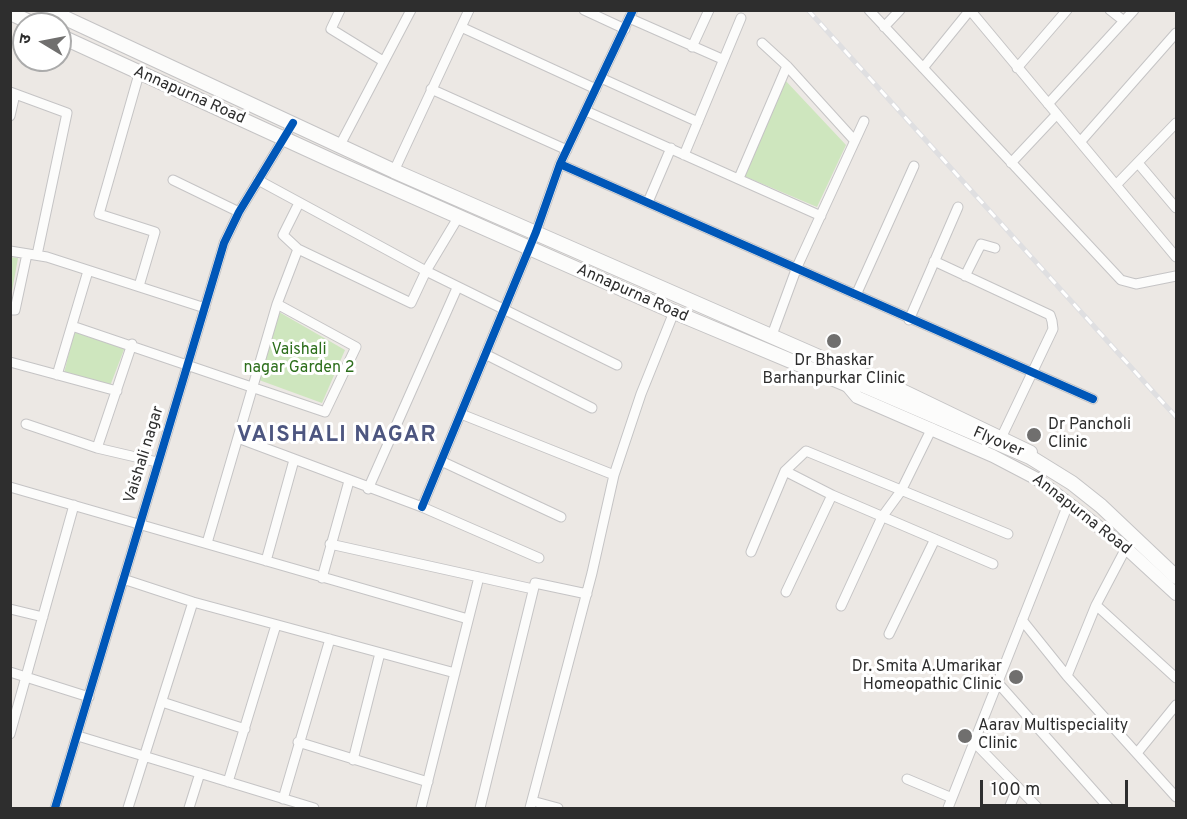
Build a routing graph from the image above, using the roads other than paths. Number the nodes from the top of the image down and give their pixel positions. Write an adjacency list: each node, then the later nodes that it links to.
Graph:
1 (48, 10): 39 (main road, Annapurna Road)
2 (340, 10): 24 (street)
3 (411, 10): 24 (street)
4 (469, 10): 16 (street)
5 (584, 10): 18 (street)
6 (709, 10): 22 (street)
7 (869, 10): 17 (street)
8 (900, 10): 17 (street)
9 (970, 10): 26 (street); 27 (street)
10 (1067, 10): 27 (street)
11 (1110, 10): 15 (street)
12 (1134, 10): 15 (street)
13 (631, 14): 18 (street); 22 (street)
14 (741, 18): 23 (street)
15 (1124, 21): 33 (street)
16 (461, 27): 30 (street); 31 (street)
17 (884, 27): 26 (street)
18 (625, 28): 29 (street)
19 (1176, 33): 43 (street)
20 (72, 42): 28 (main road, Annapurna Road)
21 (762, 43): 25 (street)
22 (692, 47): 23 (street)
23 (722, 59): 38 (street)
24 (383, 61): 44 (street)
25 (787, 66): 42 (street); 53 (street)
26 (923, 68): 48 (street)
27 (1017, 68): 33 (street)
28 (139, 74): 41 (main road, Annapurna Road); 78 (street)
29 (601, 78): 31 (street); 38 (street)
30 (431, 89): 46 (street); 52 (street)
31 (596, 89): 34 (street)
32 (13, 93): 36 (street); 70 (street)
33 (1048, 104): 35 (street)
34 (585, 111): 45 (street); 46 (street)
35 (1057, 114): 43 (street); 48 (street)
36 (10, 116)
37 (864, 121): 42 (street)
38 (698, 122): 47 (street)
39 (293, 123): 41 (street, Vaishali nagar); 44 (main road, Annapurna Road)
40 (1176, 123): 49 (street)
41 (283, 138): 55 (street, Vaishali nagar); 62 (main road, Annapurna Road)
42 (855, 141): 63 (street)
43 (1081, 141): 56 (street)
44 (340, 145): 52 (main road, Annapurna Road)
45 (671, 148): 47 (street); 57 (street)
46 (567, 150): 50 (street)
47 (684, 155): 53 (street)
48 (1011, 163): 77 (street)
49 (1138, 163): 56 (street); 60 (street)
50 (560, 164): 57 (street); 64 (street)
51 (914, 166): 80 (street)
52 (394, 171): 64 (main road, Annapurna Road)
53 (739, 178): 63 (street)
54 (173, 180): 61 (street)
55 (258, 180): 58 (street); 61 (street, Vaishali nagar)
56 (1117, 183): 71 (street)
57 (648, 202): 73 (street)
58 (299, 203): 67 (street); 75 (street)
59 (958, 207): 72 (street)
60 (1176, 208)
61 (239, 212): 82 (street, Vaishali nagar)
62 (459, 216): 65 (main road, Annapurna Road); 75 (street)
63 (821, 216): 73 (street)
64 (536, 232): 65 (street); 88 (main road, Annapurna Road)
65 (529, 248): 84 (street); 85 (main road, Annapurna Road)
66 (995, 248): 76 (street)
67 (298, 249): 75 (street); 81 (street)
68 (10, 251): 69 (street)
69 (27, 254): 70 (street); 83 (street)
70 (37, 255): 74 (street)
71 (1176, 257)
72 (934, 261): 76 (street); 86 (street)
73 (797, 267): 80 (street); 88 (street)
74 (88, 271): 78 (street); 87 (street)
75 (426, 271): 79 (street)
76 (965, 276): 94 (street)
77 (1176, 276)
78 (139, 286): 82 (street)
79 (457, 288): 84 (street); 114 (street)
80 (856, 295): 86 (street)
81 (277, 304): 97 (street); 97 (street)
82 (206, 308): 92 (street, Vaishali nagar)
83 (10, 310)
84 (504, 310): 90 (street); 93 (street)
85 (674, 312): 96 (main road, Annapurna Road); 111 (street)
86 (909, 320): 94 (street)
87 (72, 326): 89 (street); 95 (street)
88 (772, 335): 96 (main road, Annapurna Road)
89 (132, 344): 92 (street); 98 (street)
90 (485, 354): 100 (street); 101 (street)
91 (10, 362): 95 (street)
92 (187, 365): 97 (street); 109 (street, Vaishali nagar)
93 (617, 365)
94 (1031, 373): 99 (street); 104 (street)
95 (57, 375): 98 (street)
96 (855, 381): 103 (street, Annapurna Road); 104 (street, Annapurna Road); 133 (main road, Flyover)
97 (254, 386): 105 (street)
98 (117, 391): 106 (street)
99 (1093, 399)
100 (592, 408)
101 (461, 414): 108 (street); 111 (street)
102 (26, 424): 106 (street)
103 (932, 428): 115 (street); 117 (street, Annapurna Road)
104 (1002, 436): 132 (street, Annapurna Road)
105 (238, 438): 107 (street); 125 (street)
106 (97, 448): 109 (street)
107 (294, 460): 112 (street); 130 (street)
108 (441, 461): 119 (street); 120 (street)
109 (157, 462): 122 (street, Vaishali nagar)
110 (785, 471): 115 (street); 116 (street); 128 (street)
111 (614, 475): 139 (street)
112 (349, 481): 114 (street); 126 (street)
113 (10, 486): 118 (street)
114 (368, 489): 119 (street)
115 (901, 491): 121 (street); 123 (street)
116 (832, 495): 121 (street); 138 (street)
117 (1069, 502): 127 (street, Annapurna Road); 147 (street)
118 (74, 505): 122 (street); 145 (street)
119 (422, 507): 129 (street)
120 (561, 517)
121 (882, 517): 124 (street); 143 (street)
122 (139, 522): 125 (street); 136 (street, Vaishali nagar)
123 (1008, 534)
124 (935, 539): 131 (street); 149 (street)
125 (207, 543): 130 (street)
126 (330, 544): 134 (street); 135 (street)
127 (1126, 548): 140 (street, Annapurna Road); 142 (street)
128 (751, 552)
129 (539, 558)
130 (266, 561): 134 (street)
131 (993, 564)
132 (1176, 568)
133 (1176, 577)
134 (322, 578): 146 (street)
135 (478, 578): 137 (street); 146 (street)
136 (123, 579): 141 (street); 158 (street, Vaishali nagar)
137 (533, 589): 139 (street); 183 (street)
138 (786, 592)
139 (587, 594): 177 (street)
140 (1176, 594)
141 (193, 602): 148 (street); 159 (street)
142 (1096, 605): 154 (street); 156 (street)
143 (841, 606)
144 (10, 609): 145 (street)
145 (43, 617): 155 (street)
146 (468, 619): 153 (street)
147 (1022, 620): 154 (street); 157 (street)
148 (276, 624): 150 (street); 161 (street)
149 (890, 634)
150 (330, 639): 151 (street); 164 (street)
151 (380, 652): 153 (street); 168 (street)
152 (10, 672): 155 (street)
153 (455, 673): 172 (street)
154 (1067, 676): 166 (street)
155 (26, 677): 158 (street); 162 (street)
156 (1176, 678)
157 (998, 683): 165 (street); 188 (street)
158 (89, 697): 163 (street, Vaishali nagar)
159 (162, 702): 161 (street); 167 (street)
160 (1176, 705): 166 (street)
161 (244, 729): 171 (street)
162 (11, 732)
163 (78, 736): 167 (street); 178 (street, Vaishali nagar)
164 (298, 742): 168 (street); 176 (street)
165 (974, 742): 173 (street); 175 (street)
166 (1137, 753): 174 (street)
167 (144, 756): 169 (street); 179 (street)
168 (353, 760): 172 (street)
169 (200, 773): 171 (street); 180 (street)
170 (907, 779): 175 (street)
171 (228, 782): 176 (street)
172 (428, 782): 182 (street)
173 (1018, 787): 186 (street); 187 (street)
174 (1176, 797)
175 (952, 798): 185 (street)
176 (283, 799): 181 (street)
177 (531, 805): 184 (street)
178 (55, 808)
179 (128, 808)
180 (189, 808)
181 (314, 808)
182 (421, 808)
183 (480, 808)
184 (558, 808)
185 (948, 808)
186 (1009, 808)
187 (1038, 808)
188 (1109, 808)

